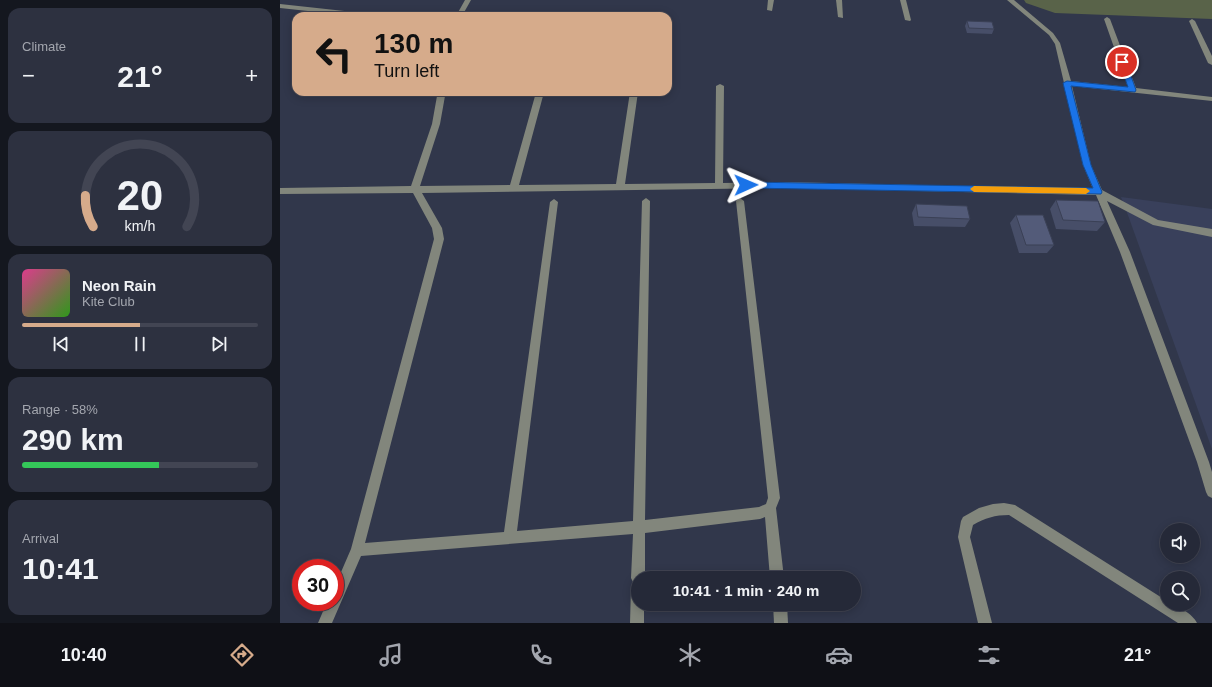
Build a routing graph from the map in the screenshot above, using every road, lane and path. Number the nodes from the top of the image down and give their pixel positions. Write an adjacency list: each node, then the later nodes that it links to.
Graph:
1 (468, 0): 9 (street)
2 (770, 0): 7 (street)
3 (839, 0): 10 (street)
4 (903, 0): 12 (street)
5 (1010, 0): 15 (street)
6 (280, 6): 8 (street)
7 (770, 10)
8 (335, 12)
9 (461, 12)
10 (841, 17)
11 (1107, 19): 17 (street)
12 (908, 20)
13 (1192, 21): 14 (street)
14 (1212, 63)
15 (1067, 83): 17 (street); 27 (street)
16 (720, 86): 22 (street)
17 (1132, 90): 21 (street)
18 (441, 96): 25 (street)
19 (539, 96): 24 (street)
20 (633, 96): 23 (street)
21 (1212, 99)
22 (719, 185): 23 (street); 27 (street)
23 (620, 186): 24 (street)
24 (514, 187): 25 (street)
25 (415, 188): 26 (street); 36 (street)
26 (280, 191)
27 (1098, 192): 31 (street); 32 (street)
28 (646, 201): 34 (street)
29 (740, 201): 33 (street)
30 (554, 202): 35 (street)
31 (1212, 233)
32 (1212, 492)
33 (770, 508): 34 (street); 38 (street)
34 (639, 527): 35 (street); 37 (street)
35 (510, 537): 36 (street)
36 (357, 550): 39 (street)
37 (638, 571)
38 (776, 571)
39 (344, 580)
40 (330, 611): 43 (street)
41 (637, 611): 44 (street)
42 (781, 611): 45 (street)
43 (325, 623)
44 (637, 623)
45 (782, 623)
46 (985, 623): 47 (street)
47 (1190, 623)

